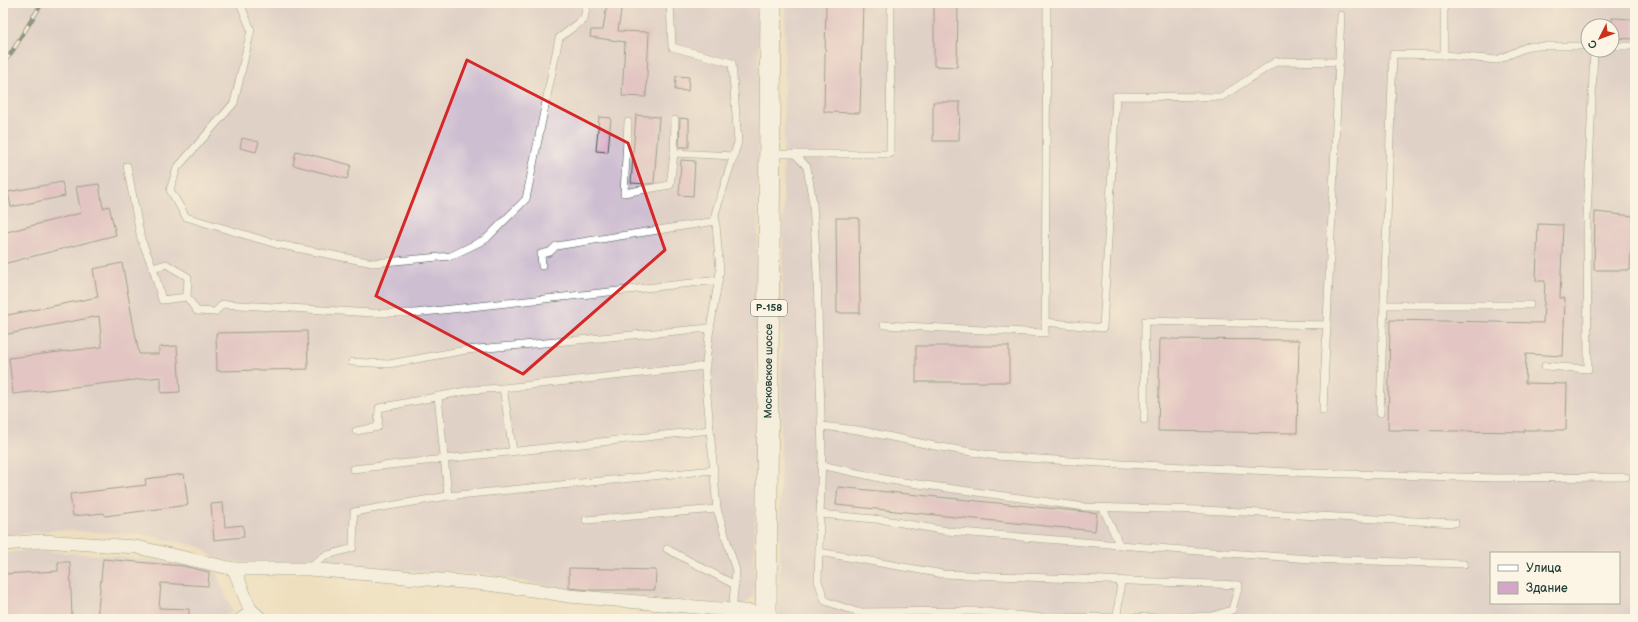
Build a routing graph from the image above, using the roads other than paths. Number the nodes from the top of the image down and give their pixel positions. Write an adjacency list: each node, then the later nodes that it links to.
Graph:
1 (240, 3): 2 (lane)
2 (587, 3)
3 (670, 3): 20 (lane)
4 (771, 3): 18 (main road, Московское шоссе / Р-158)
5 (891, 3): 19 (lane)
6 (1047, 3): 29 (lane)
7 (1444, 3): 12 (lane)
8 (1342, 15): 14 (lane)
9 (1580, 46): 12 (lane)
10 (1620, 46): 11 (lane)
11 (1635, 46)
12 (1444, 55): 27 (lane)
13 (1594, 58): 35 (lane)
14 (1340, 62): 29 (lane); 31 (lane)
15 (674, 120): 17 (lane)
16 (628, 122): 17 (lane)
17 (674, 153): 20 (lane)
18 (770, 154): 19 (lane); 67 (main road, Московское шоссе / Р-158)
19 (794, 154): 41 (lane)
20 (734, 156): 22 (lane)
21 (127, 166): 24 (lane)
22 (716, 221): 23 (lane); 25 (lane)
23 (542, 266)
24 (153, 268): 26 (lane); 26 (lane)
25 (719, 280): 26 (lane); 32 (lane)
26 (187, 297)
27 (1384, 305): 28 (lane); 39 (lane)
28 (1530, 305)
29 (1045, 322): 30 (lane)
30 (884, 325)
31 (1327, 325): 38 (lane); 40 (lane)
32 (710, 328): 33 (lane); 34 (lane)
33 (352, 362)
34 (706, 366): 36 (lane); 42 (lane)
35 (1545, 366)
36 (503, 388): 37 (lane); 44 (lane)
37 (438, 396): 43 (lane); 45 (lane)
38 (1323, 410)
39 (1380, 413)
40 (1144, 420)
41 (821, 426): 46 (lane); 49 (lane)
42 (710, 430): 44 (lane); 48 (lane)
43 (356, 431)
44 (513, 451): 45 (lane)
45 (444, 458): 47 (lane); 50 (lane)
46 (822, 464): 51 (lane); 53 (lane)
47 (353, 470)
48 (714, 470): 50 (lane); 52 (lane)
49 (1626, 477)
50 (448, 496): 62 (lane)
51 (1103, 508): 55 (lane); 57 (lane)
52 (717, 509): 54 (lane); 64 (lane)
53 (820, 514): 57 (lane); 59 (lane)
54 (586, 520)
55 (1455, 523)
56 (3, 544): 61 (street)
57 (1119, 544): 60 (lane)
58 (667, 549): 64 (lane)
59 (819, 552): 63 (lane); 68 (lane)
60 (1464, 564)
61 (234, 569): 62 (street); 65 (street)
62 (309, 569): 66 (street)
63 (1120, 580): 68 (lane); 68 (lane)
64 (735, 585): 66 (lane)
65 (250, 609): 69 (lane); 70 (street)
66 (732, 611): 67 (street)
67 (766, 616)
68 (1117, 617)
69 (237, 619)
70 (261, 619)

